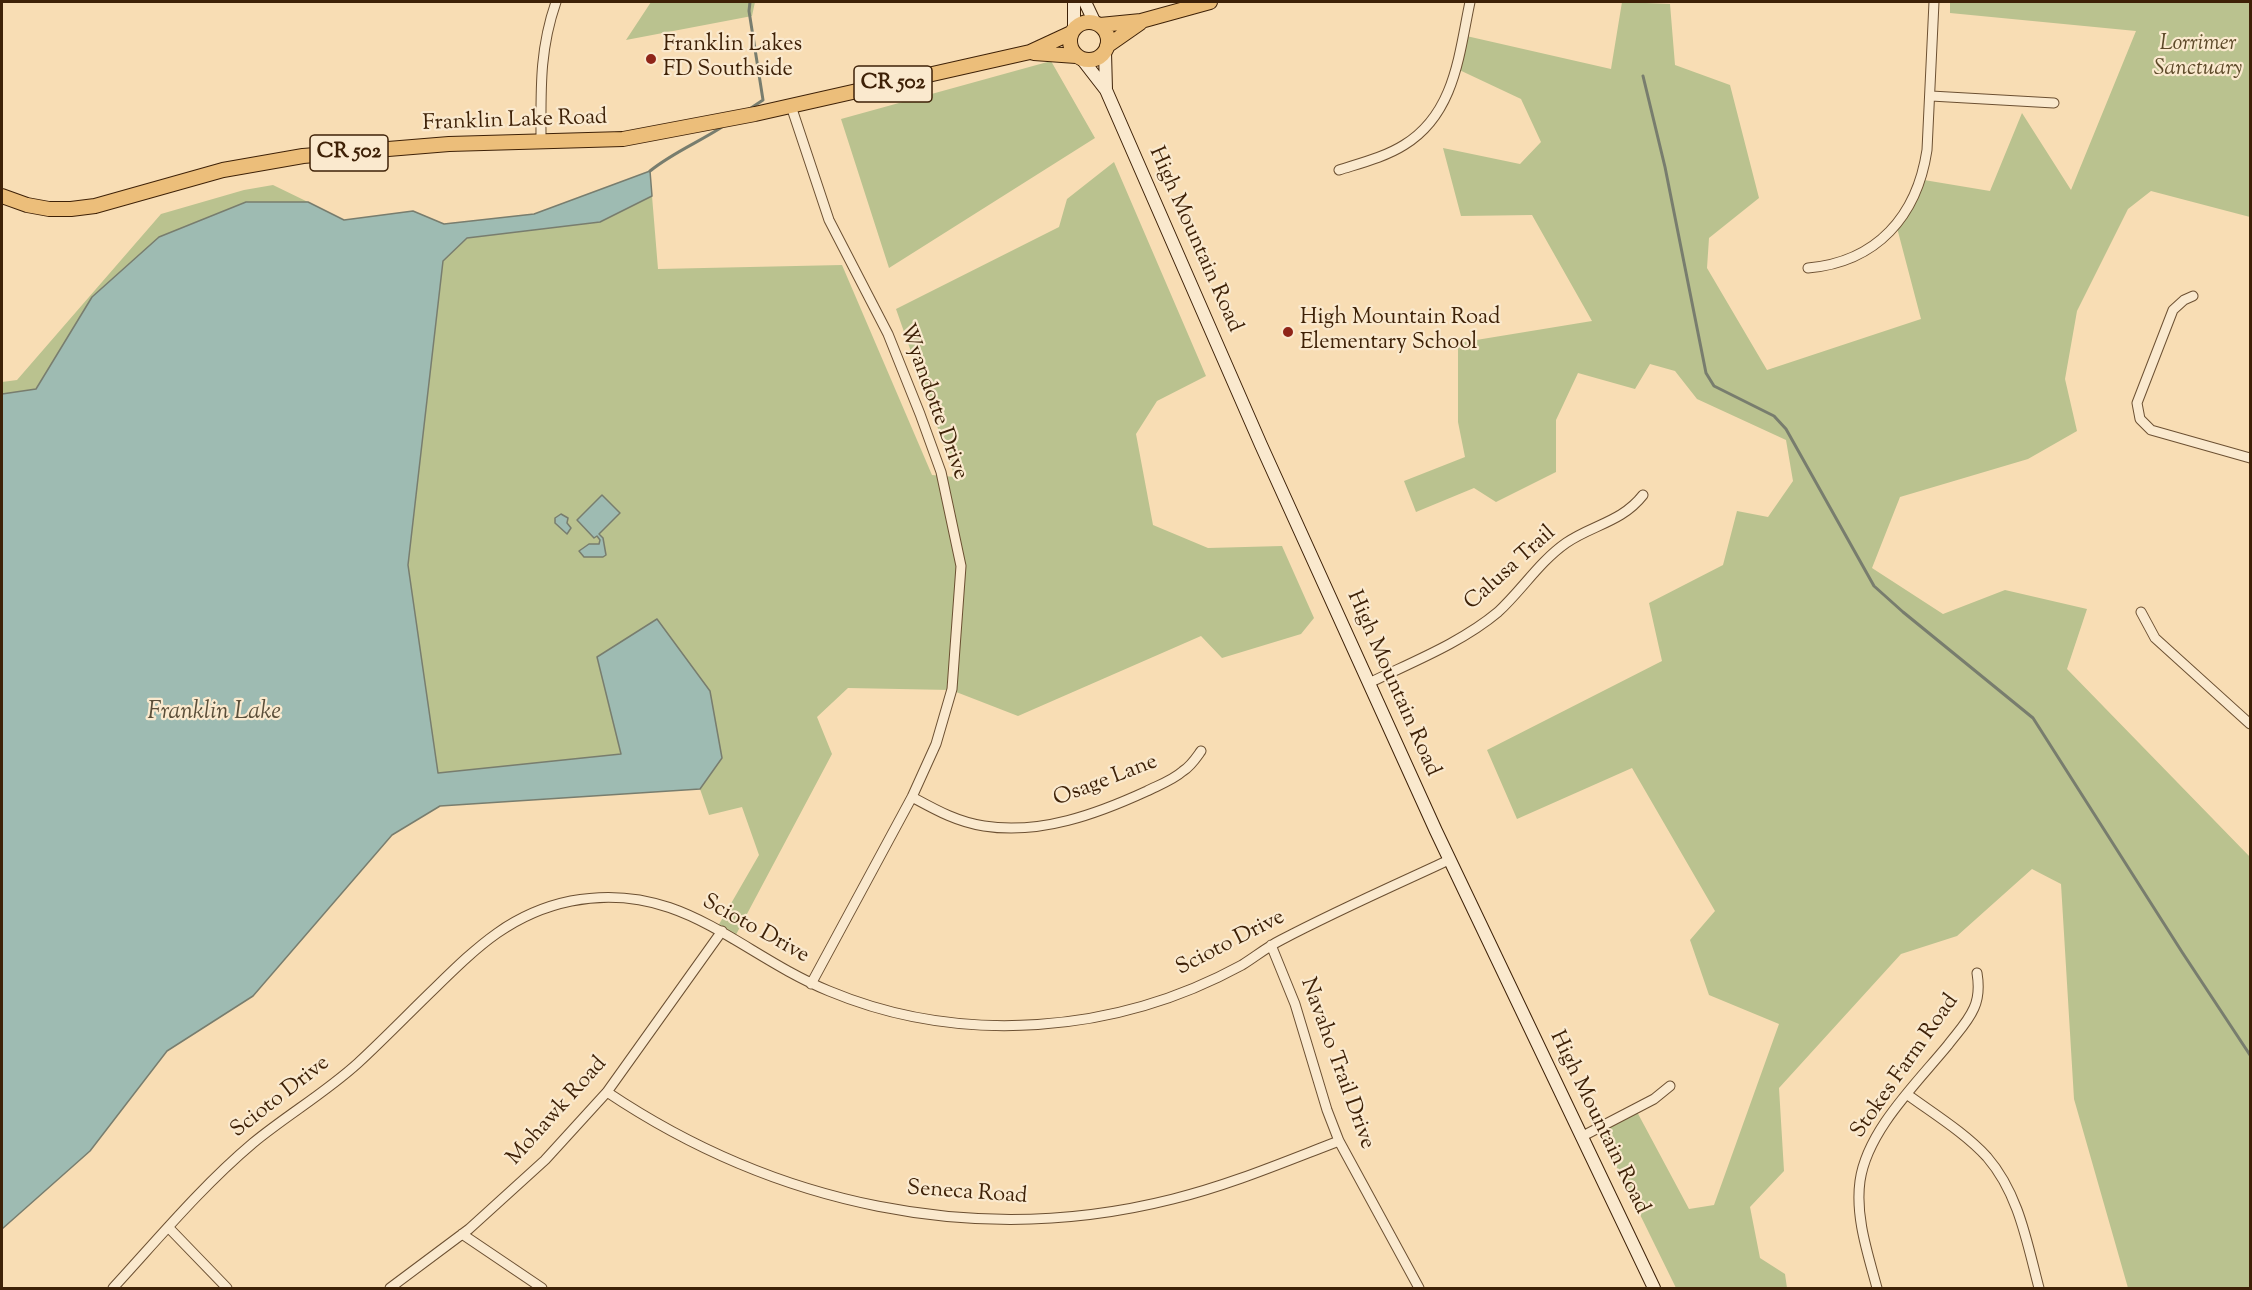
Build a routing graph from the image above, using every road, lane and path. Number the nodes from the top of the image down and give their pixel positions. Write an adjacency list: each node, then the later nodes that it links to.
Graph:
1 (556, 2): 17 (street)
2 (1074, 2): 9 (main road)
3 (1084, 2): 8 (main road)
4 (1210, 2): 7 (main road, CR 502)
5 (1470, 2): 18 (street)
6 (1934, 2): 14 (street)
7 (1142, 21): 8 (main road, CR 502); 10 (main road, CR 502)
8 (1097, 24): 9 (main road, CR 502); 10 (main road)
9 (1072, 31): 11 (main road, Franklin Lake Road / CR 502); 12 (main road)
10 (1106, 49): 12 (main road, CR 502); 13 (main road, High Mountain Road)
11 (1030, 52): 12 (main road, Franklin Lake Road / CR 502); 16 (main road, Franklin Lake Road / CR 502)
12 (1079, 57): 13 (main road, High Mountain Road)
13 (1106, 90): 25 (main road, High Mountain Road)
14 (1931, 96): 15 (street); 20 (street)
15 (2054, 103)
16 (791, 106): 17 (main road, Franklin Lake Road / CR 502); 28 (street, Wyandotte Drive)
17 (541, 142): 19 (main road, Franklin Lake Road / CR 502)
18 (1339, 170)
19 (2, 196)
20 (1808, 268)
21 (2193, 296): 22 (street)
22 (2250, 458)
23 (1643, 495): 25 (street, Calusa Trail)
24 (2141, 612): 26 (street)
25 (1369, 683): 29 (main road, High Mountain Road)
26 (2250, 724)
27 (1201, 751): 28 (street, Osage Lane)
28 (912, 797): 33 (street, Wyandotte Drive)
29 (1449, 860): 31 (street, Scioto Drive); 37 (main road, High Mountain Road)
30 (722, 931): 33 (street, Scioto Drive); 35 (street, Mohawk Road); 39 (street, Scioto Drive)
31 (1271, 945): 33 (street, Scioto Drive); 38 (street, Navaho Trail Drive)
32 (1977, 973): 36 (street, Stokes Farm Road)
33 (812, 984)
34 (1670, 1086): 37 (street)
35 (607, 1092): 38 (street, Seneca Road); 40 (street, Mohawk Road)
36 (1908, 1095): 47 (street, Stokes Farm Road); 48 (street)
37 (1581, 1137): 46 (main road, High Mountain Road)
38 (1339, 1141): 45 (street, Navaho Trail Drive)
39 (169, 1228): 41 (street, Scioto Drive); 42 (street)
40 (462, 1234): 43 (street, Mohawk Road); 44 (street)
41 (113, 1288)
42 (228, 1288)
43 (390, 1288)
44 (542, 1288)
45 (1419, 1288)
46 (1654, 1288)
47 (1877, 1288)
48 (2039, 1288)

